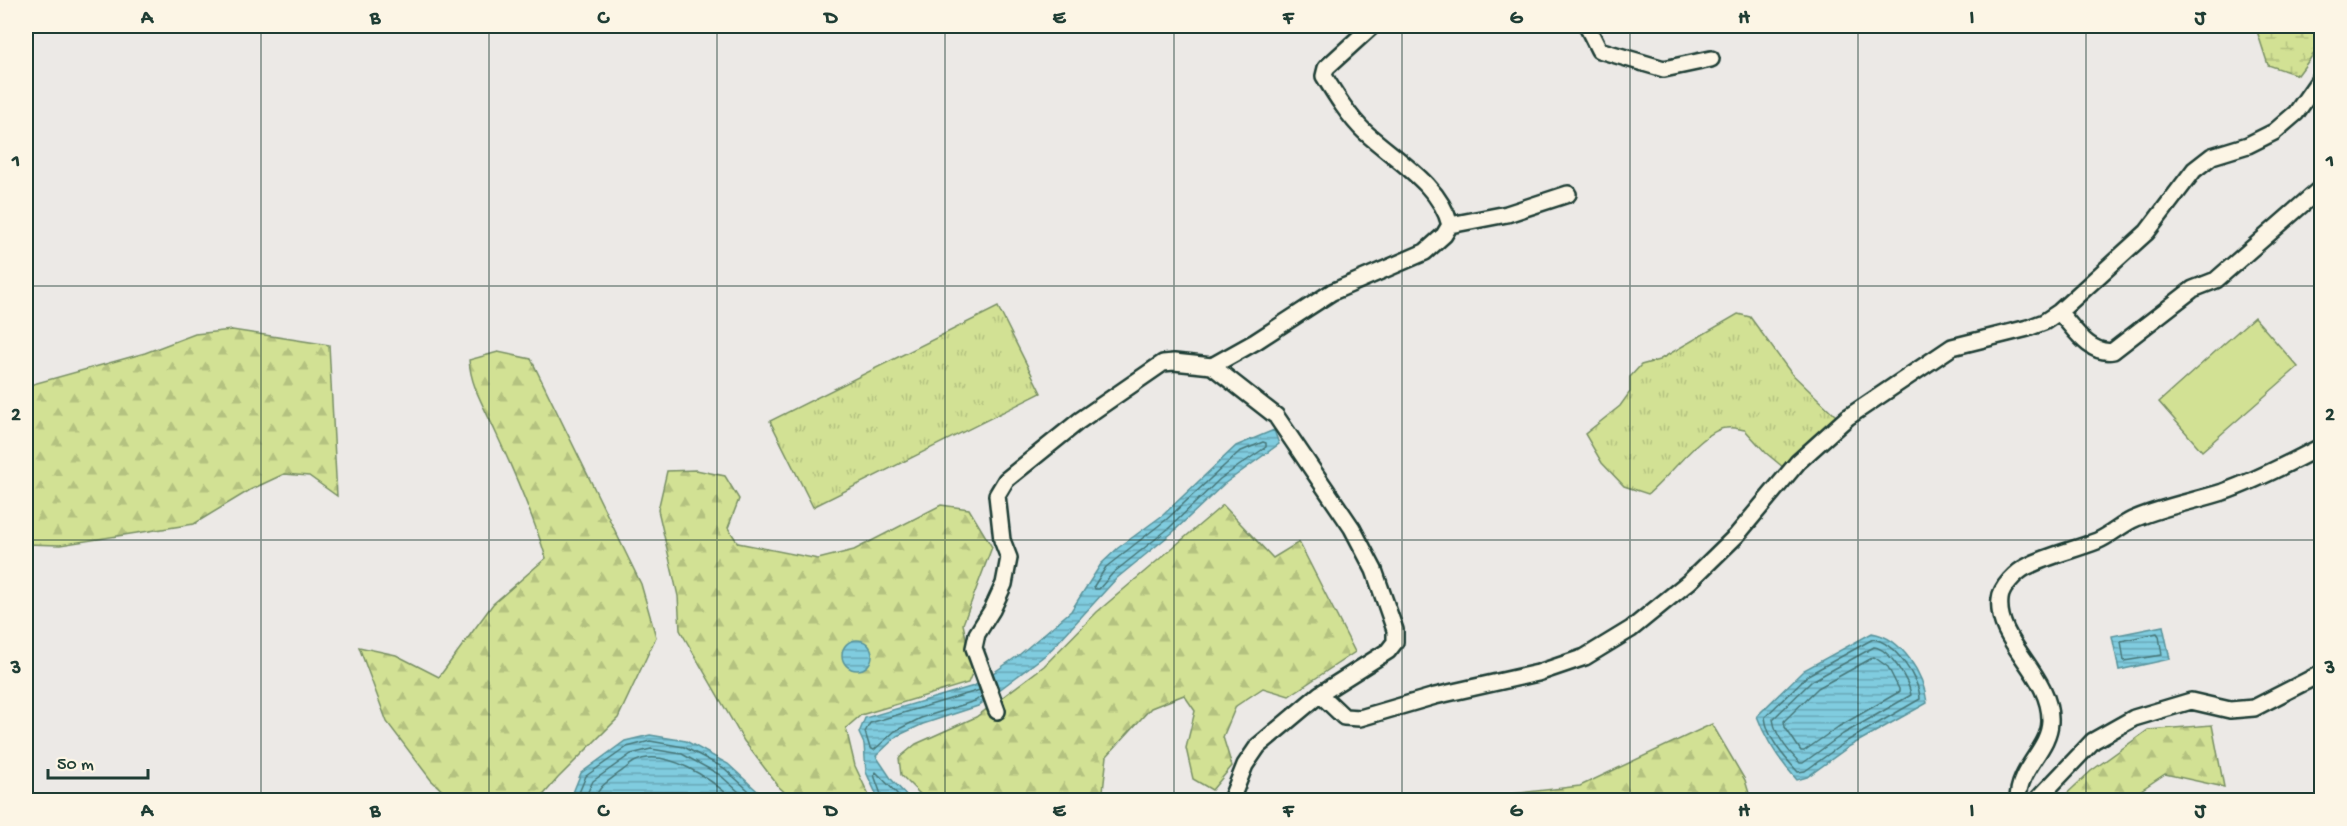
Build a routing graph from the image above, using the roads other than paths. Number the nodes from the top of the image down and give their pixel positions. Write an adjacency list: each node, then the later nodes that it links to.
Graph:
1 (1372, 26): 7 (street)
2 (1587, 26): 3 (street)
3 (1711, 59)
4 (2322, 76): 8 (street)
5 (2322, 187): 8 (street)
6 (1568, 194): 7 (street)
7 (1450, 225): 9 (street)
8 (2060, 312): 12 (street)
9 (1212, 366): 12 (street); 13 (street)
10 (2322, 446): 15 (street)
11 (2322, 673): 16 (street)
12 (1320, 694): 14 (street)
13 (997, 711)
14 (1232, 801)
15 (2018, 801)
16 (2037, 801)

